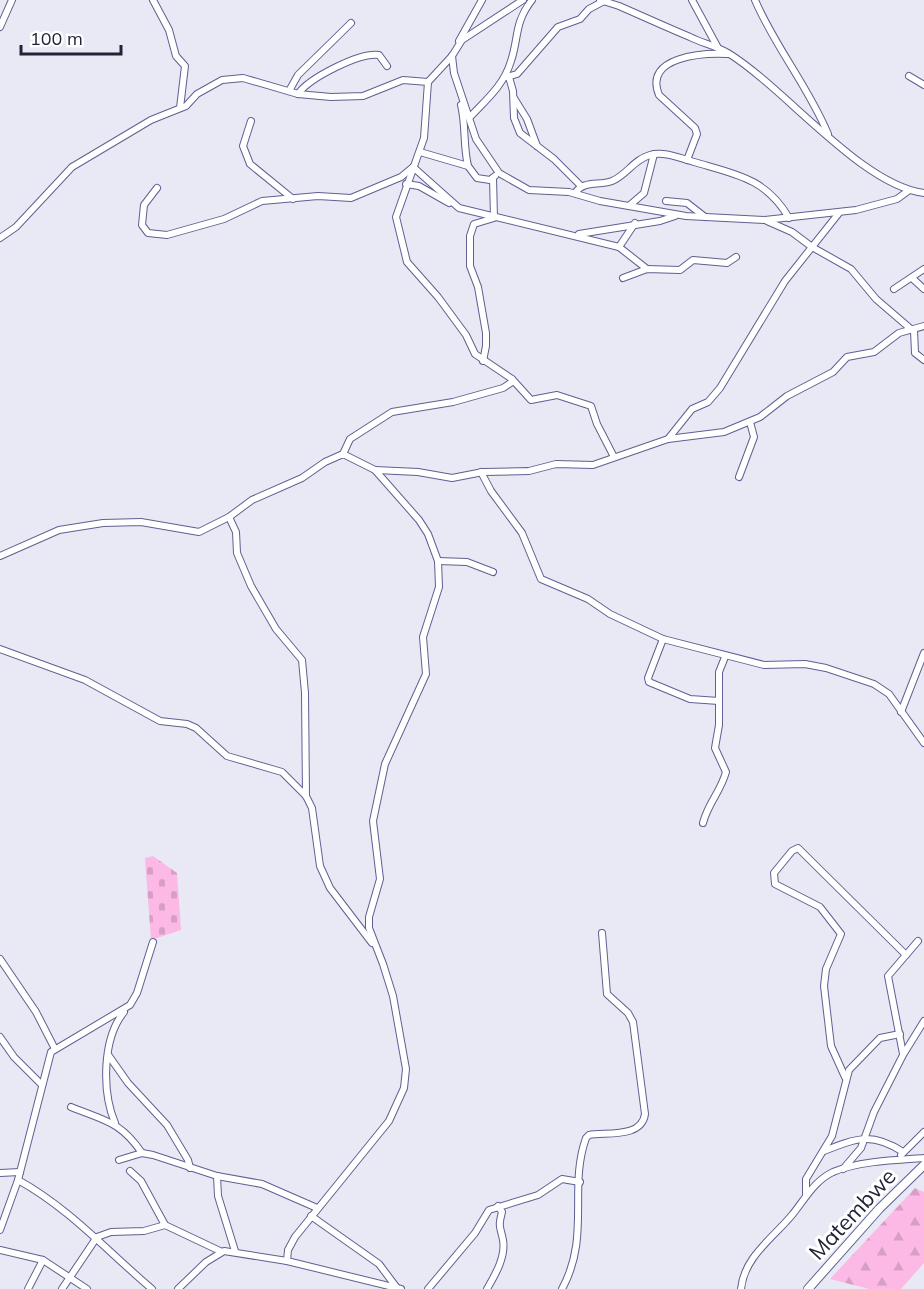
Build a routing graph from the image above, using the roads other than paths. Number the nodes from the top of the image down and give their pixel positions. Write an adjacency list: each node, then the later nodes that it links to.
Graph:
1 (12, 0): 10 (street)
2 (153, 0): 24 (street)
3 (482, 0): 11 (street)
4 (524, 0): 11 (street)
5 (532, 0): 17 (street)
6 (692, 0): 12 (street)
7 (755, 0): 27 (street)
8 (604, 1): 12 (street); 17 (street)
9 (351, 23): 20 (street)
10 (0, 27)
11 (458, 44): 14 (street)
12 (718, 48): 13 (street)
13 (729, 54): 27 (street); 31 (street)
14 (452, 57): 18 (street); 22 (street)
15 (387, 66): 21 (street)
16 (909, 76): 19 (street)
17 (507, 77): 23 (street); 25 (street)
18 (428, 82): 21 (street); 29 (street)
19 (924, 85)
20 (289, 91): 21 (street); 24 (street)
21 (298, 94)
22 (461, 96): 25 (street); 32 (street)
23 (514, 97): 28 (street); 28 (street)
24 (180, 108): 54 (street)
25 (470, 117): 34 (street)
26 (251, 121): 42 (street)
27 (829, 137): 39 (street)
28 (537, 146): 37 (street)
29 (420, 152): 32 (street); 33 (street)
30 (654, 154): 31 (street); 37 (street); 44 (street)
31 (687, 160): 50 (street)
32 (468, 166): 35 (street)
33 (413, 167): 36 (street); 42 (street); 45 (street)
34 (499, 173): 35 (street); 40 (street)
35 (493, 178): 48 (street)
36 (406, 184): 45 (street); 67 (street)
37 (581, 186): 40 (street)
38 (157, 188): 42 (street)
39 (908, 190): 41 (street); 46 (street)
40 (575, 193): 44 (street)
41 (924, 194)
42 (292, 199)
43 (666, 201): 49 (street)
44 (630, 205): 47 (street)
45 (459, 208): 48 (street)
46 (839, 213): 50 (street); 56 (street)
47 (676, 215): 49 (street); 52 (street)
48 (494, 218): 53 (street); 67 (street)
49 (705, 218): 51 (street)
50 (789, 218): 51 (street)
51 (765, 220): 56 (street)
52 (635, 223): 53 (street); 55 (street)
53 (576, 234): 55 (street)
54 (0, 238)
55 (619, 246): 58 (street)
56 (812, 247): 65 (street); 70 (street)
57 (736, 257): 58 (street)
58 (647, 269): 60 (street)
59 (924, 269): 61 (street)
60 (623, 278)
61 (912, 278): 62 (street); 63 (street)
62 (894, 289)
63 (924, 289)
64 (924, 326): 65 (street)
65 (914, 330): 66 (street); 69 (street)
66 (924, 360)
67 (483, 361): 68 (street)
68 (512, 379): 71 (street); 72 (street)
69 (750, 422): 70 (street); 75 (street)
70 (668, 439): 72 (street)
71 (343, 454): 73 (street); 76 (street)
72 (615, 457): 74 (street)
73 (375, 470): 74 (street); 78 (street)
74 (481, 472): 80 (street)
75 (739, 477)
76 (229, 517): 77 (street); 87 (street)
77 (0, 556)
78 (438, 561): 79 (street); 92 (street)
79 (493, 572)
80 (663, 639): 83 (street); 84 (street)
81 (0, 649): 87 (street)
82 (924, 653): 85 (street)
83 (725, 657): 84 (street); 85 (street)
84 (719, 700): 88 (street)
85 (901, 712): 86 (street)
86 (924, 743)
87 (306, 796): 92 (street)
88 (703, 823)
89 (602, 933): 122 (street)
90 (918, 941): 93 (street)
91 (153, 942): 95 (street)
92 (379, 952): 125 (street)
93 (906, 955): 97 (street); 102 (street)
94 (0, 959): 99 (street)
95 (130, 1005): 99 (street); 101 (street)
96 (924, 1021): 100 (street)
97 (900, 1034): 100 (street); 102 (street)
98 (0, 1037): 103 (street)
99 (55, 1049): 103 (street)
100 (903, 1055): 107 (street)
101 (109, 1056): 105 (street); 115 (street)
102 (845, 1077): 108 (street)
103 (42, 1085): 118 (street)
104 (71, 1107): 105 (street)
105 (115, 1123): 110 (street)
106 (924, 1132): 109 (street)
107 (867, 1137): 108 (street); 109 (street); 116 (street)
108 (824, 1151): 123 (street)
109 (903, 1152): 113 (street)
110 (142, 1153): 112 (street); 115 (street)
111 (924, 1158): 113 (street)
112 (119, 1160)
113 (898, 1160): 116 (street)
114 (924, 1165): 146 (main road, Matembwe)
115 (190, 1168): 120 (street)
116 (842, 1169): 123 (street)
117 (130, 1171): 127 (street)
118 (20, 1172): 119 (street); 121 (street)
119 (0, 1173)
120 (217, 1176): 125 (street); 132 (street)
121 (18, 1180): 128 (street); 129 (street)
122 (580, 1182): 124 (street); 144 (street)
123 (807, 1194): 145 (street)
124 (498, 1206): 142 (street); 143 (street)
125 (317, 1208): 126 (street)
126 (311, 1216): 134 (street); 136 (street)
127 (165, 1225): 129 (street); 131 (street)
128 (0, 1230)
129 (97, 1237): 135 (street); 140 (street)
130 (0, 1250): 133 (street)
131 (220, 1251): 132 (street); 141 (street)
132 (235, 1251): 134 (street)
133 (43, 1260): 135 (street); 137 (street)
134 (286, 1262): 136 (street)
135 (68, 1277): 138 (street); 139 (street)
136 (399, 1288)
137 (28, 1289)
138 (62, 1289)
139 (87, 1289)
140 (152, 1289)
141 (178, 1289)
142 (428, 1289)
143 (487, 1289)
144 (562, 1289)
145 (741, 1289)
146 (808, 1289)

